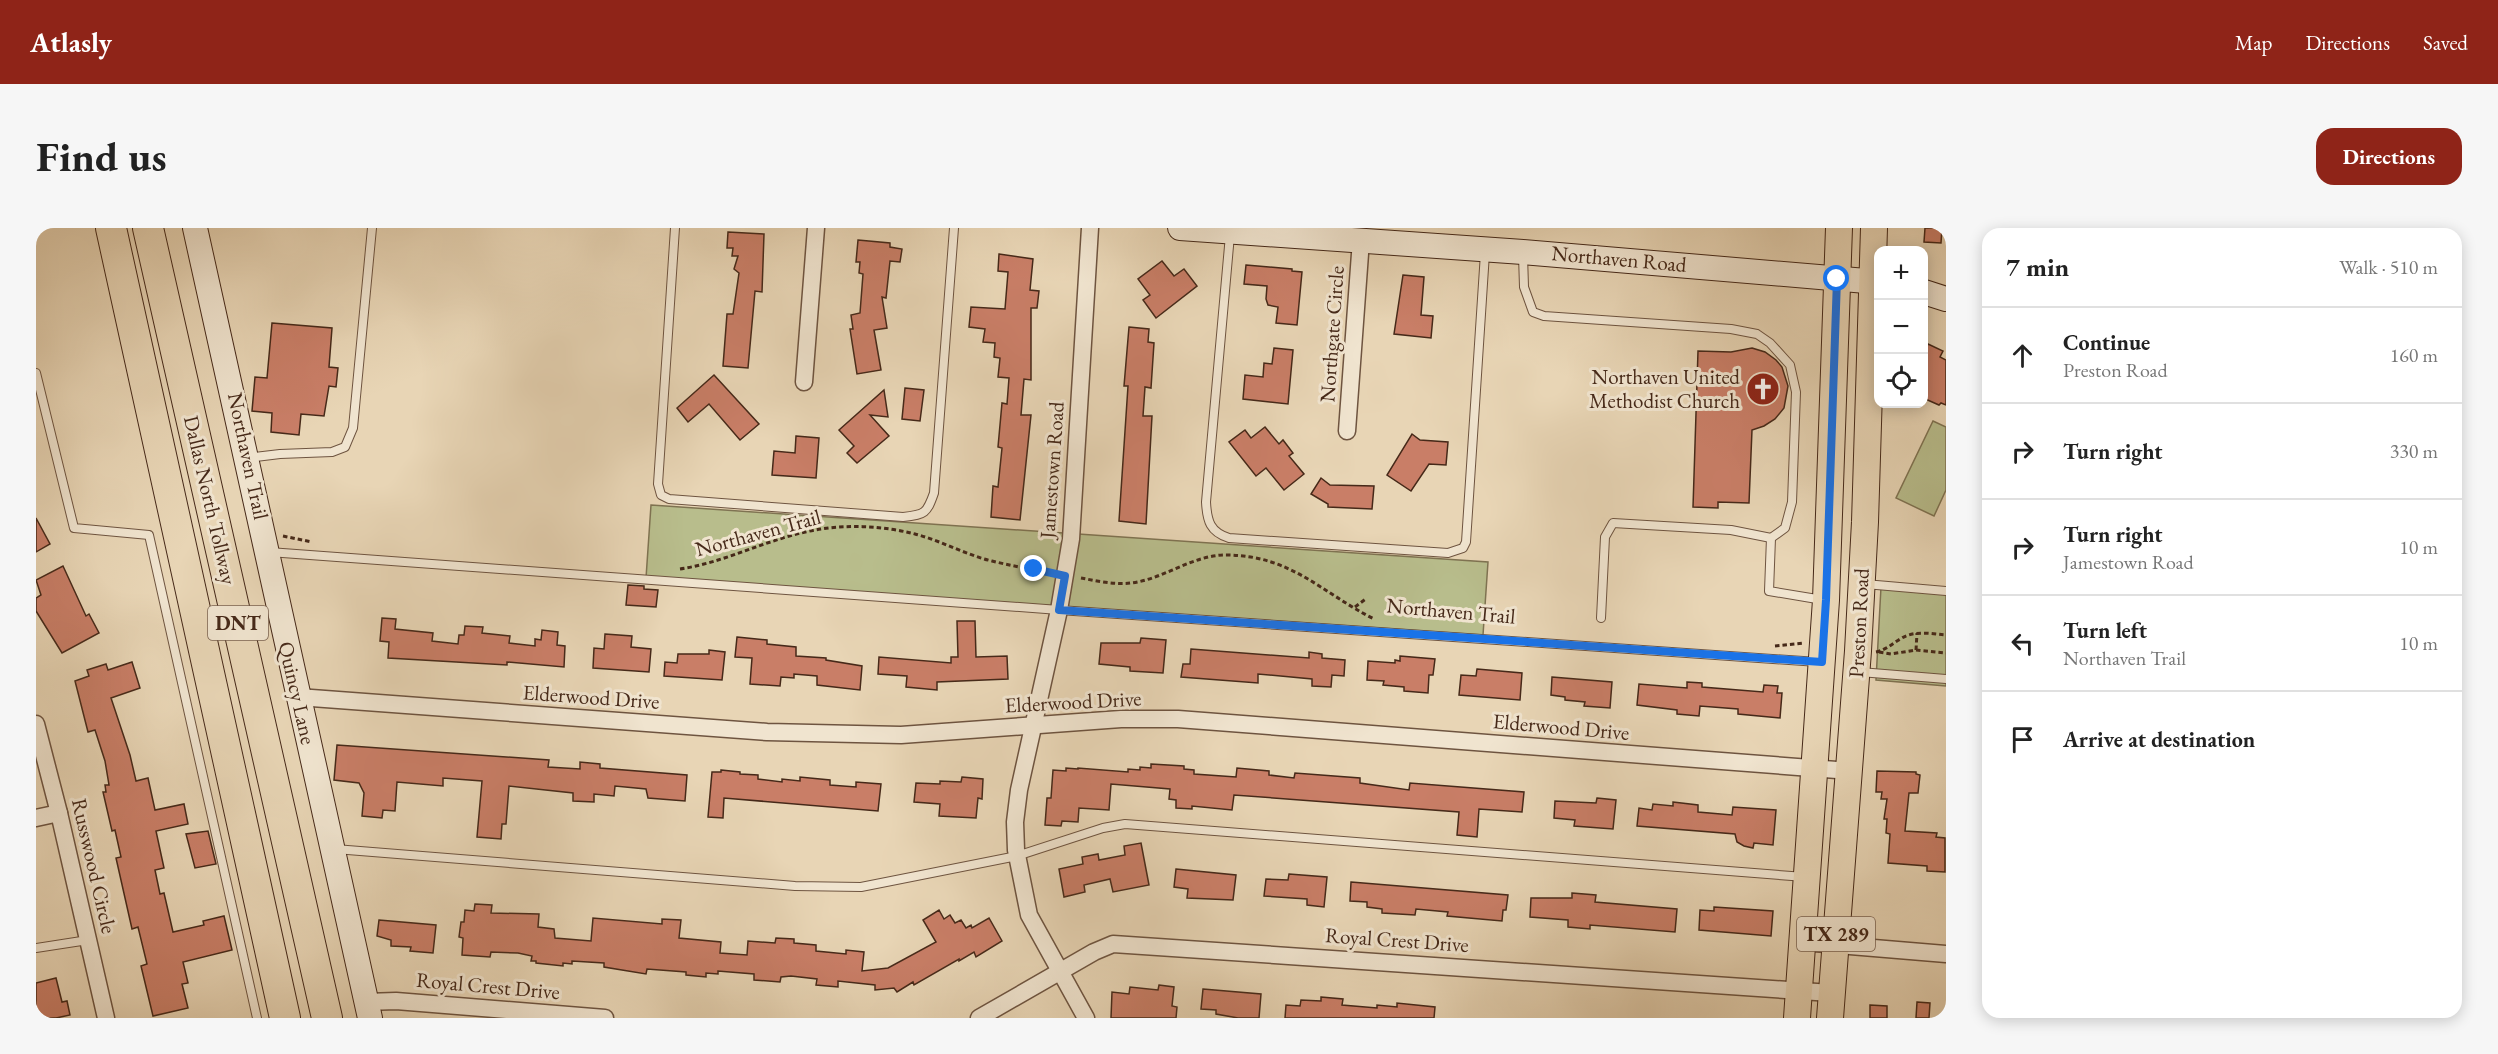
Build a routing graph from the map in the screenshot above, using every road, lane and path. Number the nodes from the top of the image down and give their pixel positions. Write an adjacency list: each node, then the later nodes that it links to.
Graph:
1 (111, 228): 69 (highway, Dallas North Tollway / DNT)
2 (148, 228): 70 (highway, Dallas North Tollway / DNT)
3 (195, 228): 25 (street, Quincy Lane)
4 (372, 228): 25 (lane)
5 (675, 228): 7 (lane)
6 (816, 228): 23 (street)
7 (954, 228)
8 (1090, 228): 30 (street, Jamestown Road)
9 (1180, 228): 12 (street, Northaven Road)
10 (1839, 228): 17 (main road, Preston Road / TX 289)
11 (1874, 228): 14 (main road, Preston Road / TX 289)
12 (1231, 231): 13 (street, Northaven Road); 15 (lane)
13 (1361, 240): 15 (street, Northaven Road); 24 (street, Northgate Circle)
14 (1874, 246)
15 (1486, 249): 16 (street, Northaven Road)
16 (1523, 252): 17 (street, Northaven Road); 26 (lane)
17 (1837, 279): 18 (street, Northaven Road); 34 (main road, Preston Road / TX 289)
18 (1874, 282)
19 (1928, 293): 20 (street)
20 (1946, 299)
21 (1874, 300): 32 (main road, Preston Road / TX 289)
22 (36, 373): 68 (lane)
23 (804, 382)
24 (1347, 431)
25 (245, 459): 27 (street, Quincy Lane)
26 (1771, 538): 34 (lane); 37 (lane)
27 (263, 543): 28 (path, Northaven Trail); 36 (lane); 48 (street, Quincy Lane)
28 (320, 545)
29 (676, 570): 30 (path, Northaven Trail)
30 (1065, 576): 35 (path, Northaven Trail); 36 (street, Jamestown Road)
31 (1946, 591): 32 (lane)
32 (1861, 594): 34 (main road); 46 (main road, Preston Road / TX 289)
33 (1367, 598): 35 (path)
34 (1826, 600): 44 (main road, Preston Road / TX 289)
35 (1355, 607): 38 (path, Northaven Trail)
36 (1059, 610): 44 (lane); 50 (street, Jamestown Road)
37 (1601, 618)
38 (1378, 620)
39 (1917, 633): 40 (path); 42 (path); 43 (path)
40 (1946, 635)
41 (1773, 647): 44 (path)
42 (1916, 650): 43 (path); 45 (path)
43 (1879, 652): 46 (path)
44 (1817, 653): 51 (main road, Preston Road / TX 289)
45 (1946, 653)
46 (1863, 662): 47 (lane); 52 (main road, Preston Road / TX 289)
47 (1946, 679)
48 (298, 698): 50 (street, Elderwood Drive); 55 (street, Quincy Lane)
49 (36, 724): 53 (street, Russwood Circle)
50 (1032, 726): 51 (street, Elderwood Drive); 56 (street, Jamestown Road)
51 (1814, 769): 52 (street, Elderwood Drive); 57 (main road, Preston Road / TX 289)
52 (1850, 771): 60 (main road, Preston Road / TX 289)
53 (59, 813): 54 (street); 58 (street, Russwood Circle)
54 (36, 818)
55 (332, 849): 56 (lane); 66 (street, Quincy Lane)
56 (1017, 856): 57 (lane); 63 (street, Jamestown Road)
57 (1807, 877): 59 (main road, Preston Road / TX 289)
58 (88, 940): 61 (lane); 67 (street, Russwood Circle)
59 (1802, 942): 60 (street); 64 (main road, Preston Road / TX 289)
60 (1835, 945): 62 (street); 65 (main road, Preston Road / TX 289)
61 (36, 948)
62 (1946, 954)
63 (1062, 970): 64 (street, Royal Crest Drive); 72 (street, Royal Crest Drive); 73 (street, Jamestown Road)
64 (1799, 991): 65 (street, Royal Crest Drive); 74 (main road, Preston Road / TX 289)
65 (1830, 1006)
66 (368, 1010): 71 (street, Royal Crest Drive)
67 (106, 1018)
68 (257, 1018)
69 (285, 1018)
70 (327, 1018)
71 (605, 1018)
72 (979, 1018)
73 (1086, 1018)
74 (1797, 1018)

